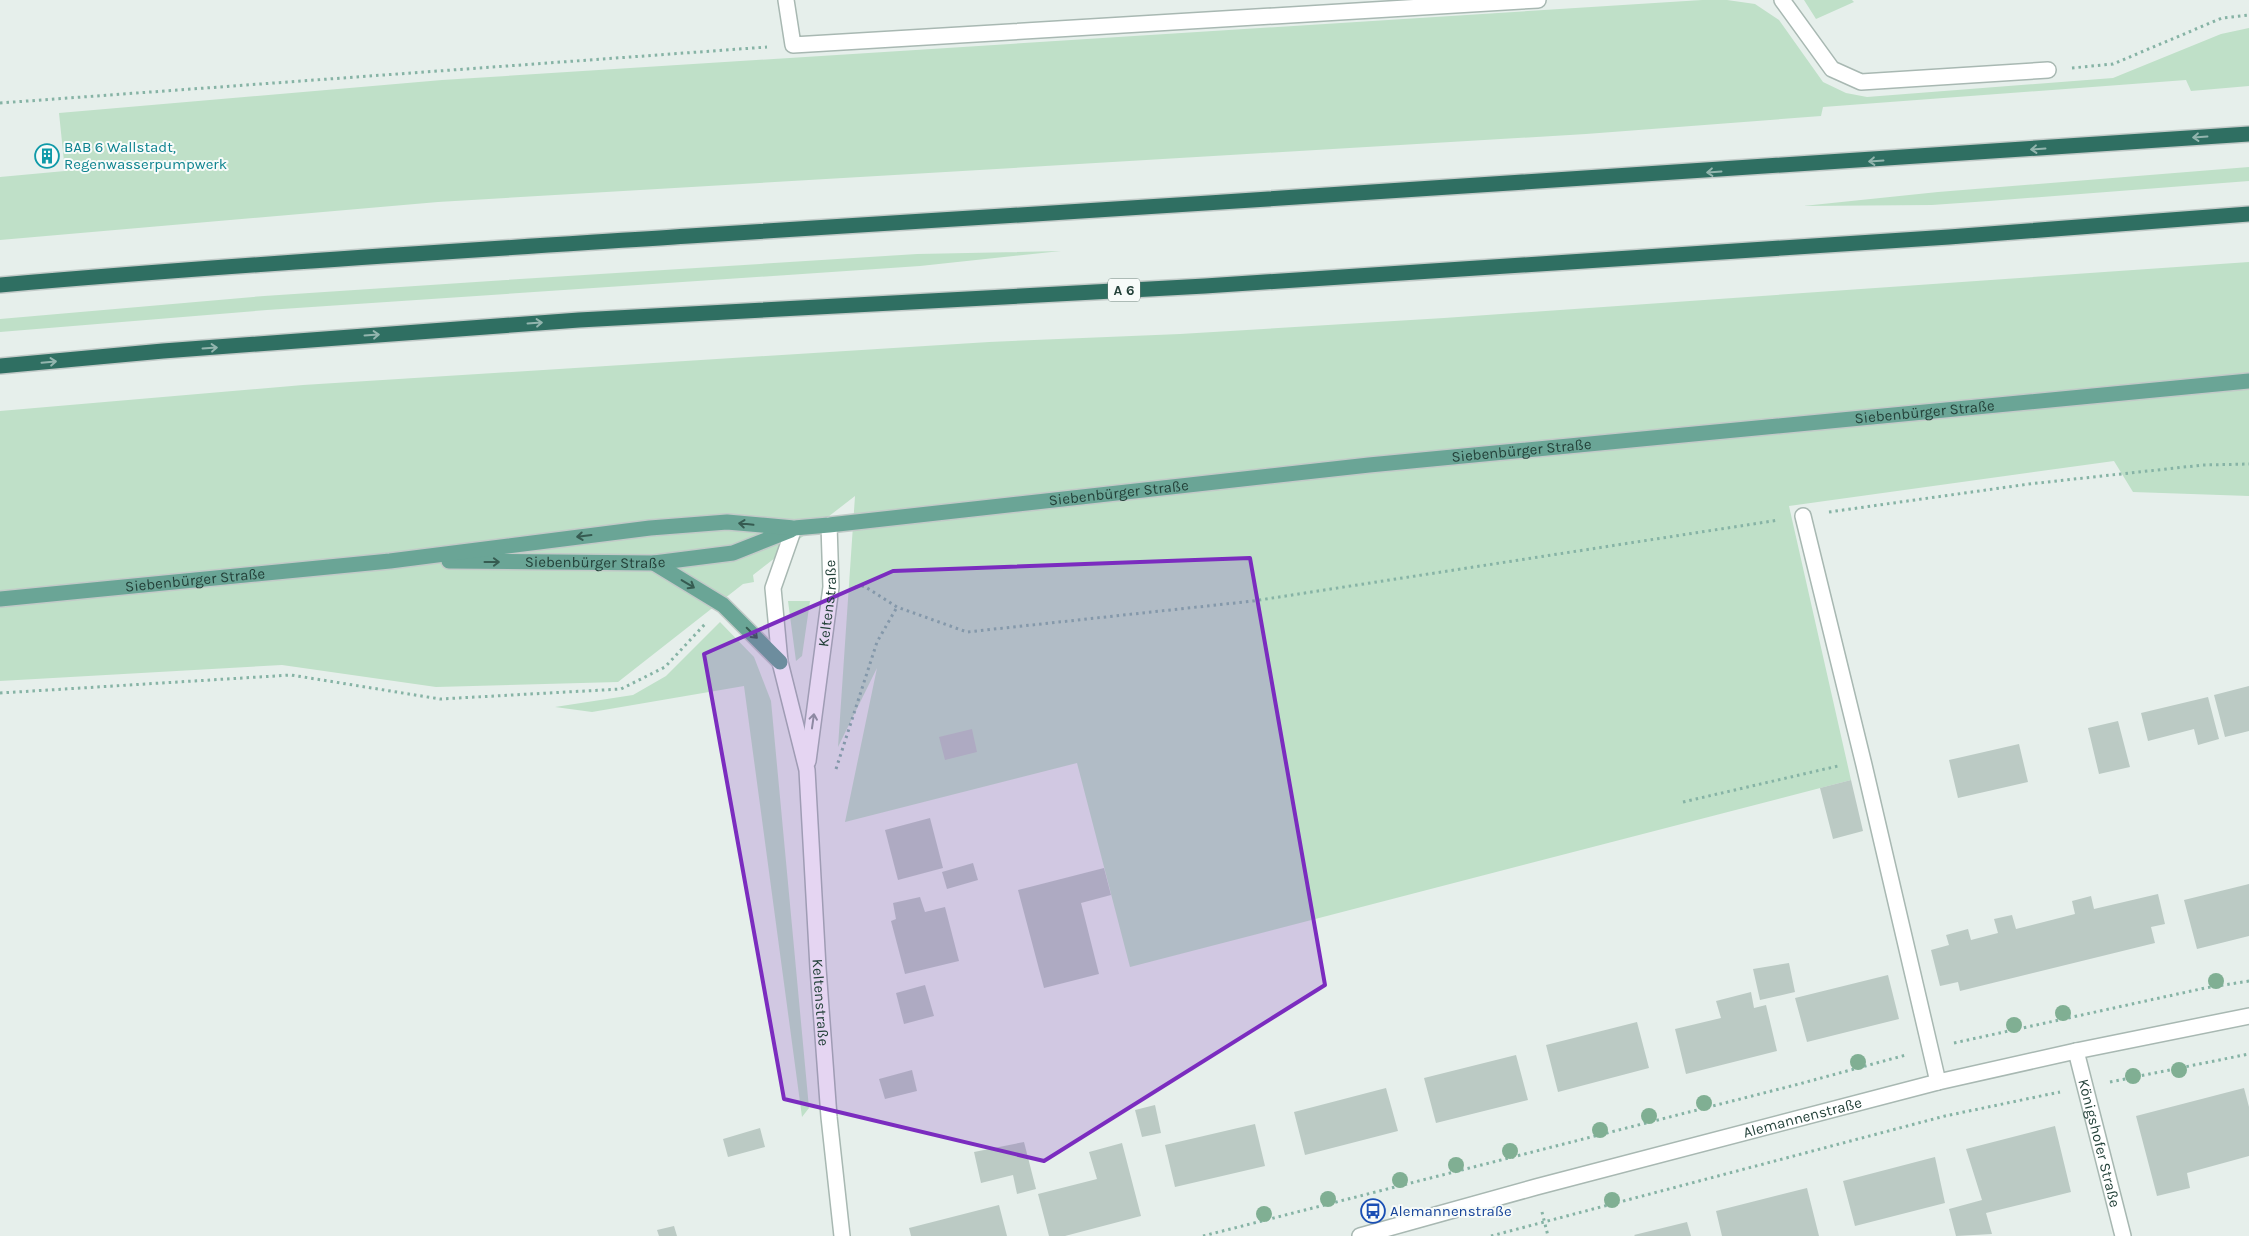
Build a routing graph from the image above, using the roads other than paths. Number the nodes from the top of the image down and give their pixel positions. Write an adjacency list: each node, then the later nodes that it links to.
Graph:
1 (786, 0): 2 (street)
2 (1538, 0)
3 (1782, 0): 4 (street)
4 (2048, 70)
5 (2249, 134): 7 (highway, one-way to 7)
6 (2249, 214): 8 (highway, A 6, one-way to 6)
7 (0, 285)
8 (0, 366)
9 (2249, 381): 11 (main road, Siebenbürger Straße)
10 (1803, 516): 20 (street)
11 (829, 525): 12 (main road, Siebenbürger Straße); 17 (street, Keltenstraße, one-way to 11)
12 (794, 528): 13 (main road, Siebenbürger Straße, one-way to 13); 14 (main road, Siebenbürger Straße); 16 (street, Keltenstraße)
13 (390, 561): 14 (main road, Siebenbürger Straße, one-way to 14); 15 (main road, Siebenbürger Straße)
14 (654, 563): 16 (main road, one-way to 16)
15 (0, 599)
16 (780, 662): 17 (street, Keltenstraße)
17 (807, 770): 21 (street, Keltenstraße)
18 (2249, 1016): 19 (street, Alemannenstraße)
19 (2076, 1051): 20 (street, Alemannenstraße); 23 (street, Königshofer Straße)
20 (1938, 1082): 22 (street, Alemannenstraße)
21 (842, 1236)
22 (1360, 1236)
23 (2123, 1236)

